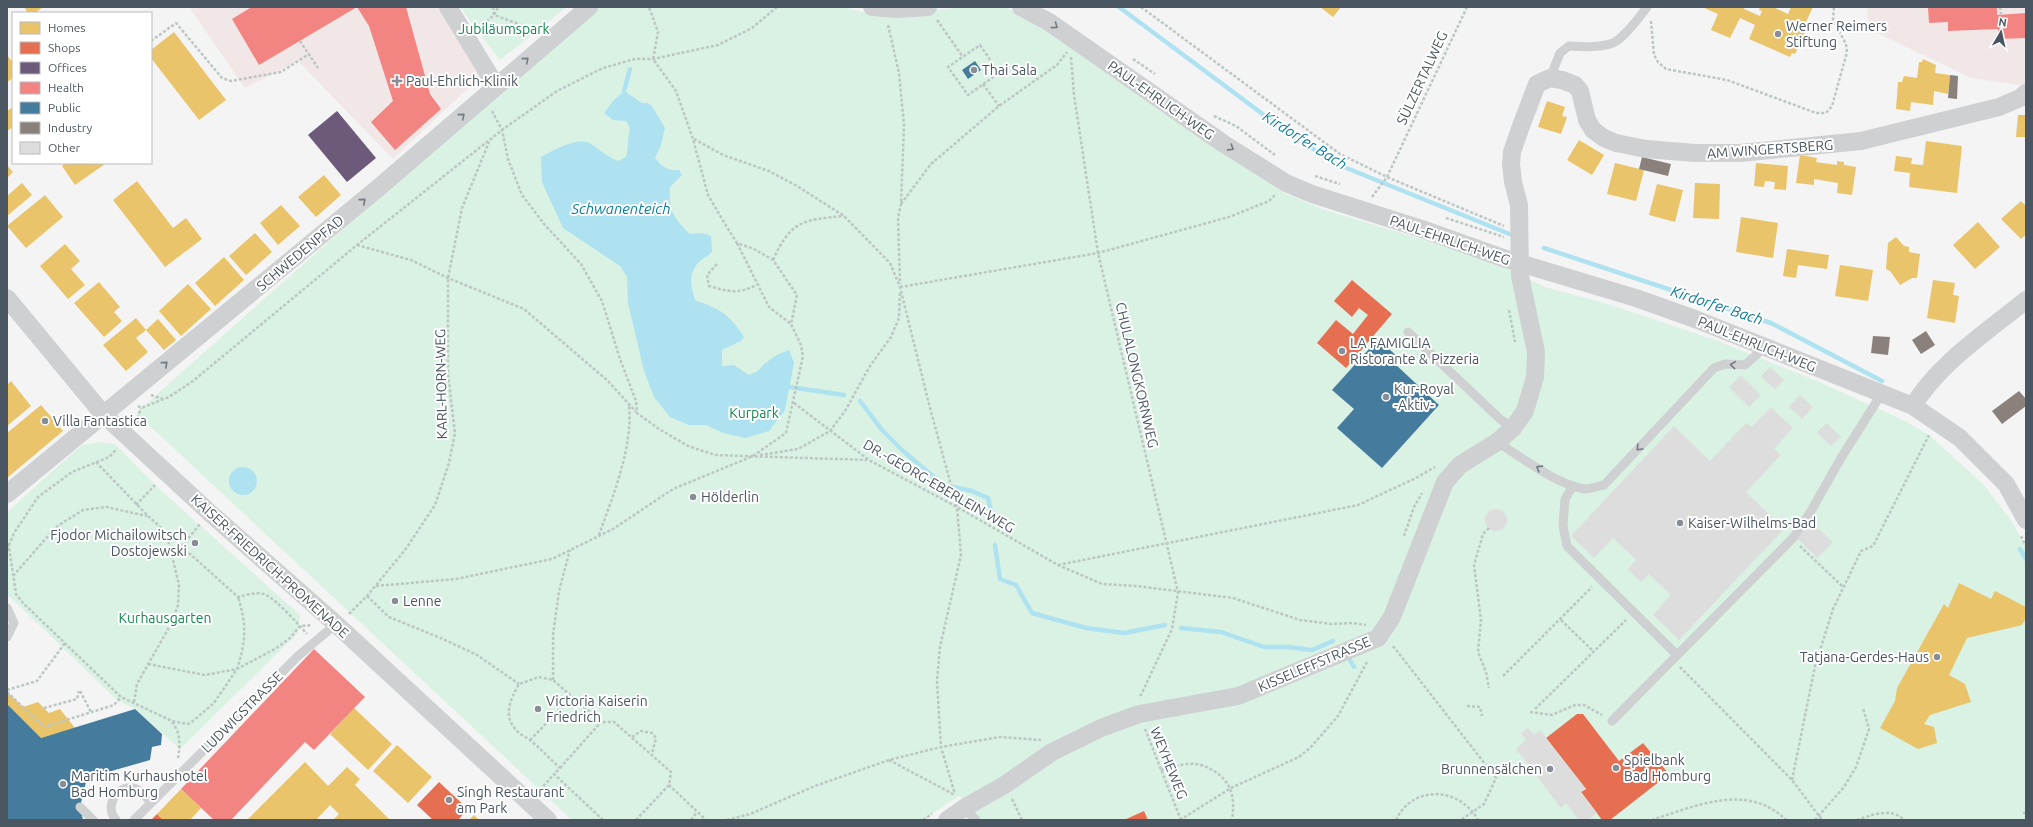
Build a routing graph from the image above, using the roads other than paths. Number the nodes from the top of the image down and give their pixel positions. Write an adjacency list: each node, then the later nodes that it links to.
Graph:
1 (448, 7): 8 (street)
2 (589, 7): 8 (street, SCHWEDENPFAD, one-way to 2)
3 (1021, 7): 10 (street, PAUL-EHRLICH-WEG, one-way to 10)
4 (1647, 7): 7 (lane)
5 (878, 8): 6 (street)
6 (930, 10)
7 (1550, 78): 9 (street, AM WINGERTSBERG); 10 (street)
8 (491, 91): 17 (street, SCHWEDENPFAD, one-way to 8)
9 (2026, 93)
10 (1520, 264): 14 (street, PAUL-EHRLICH-WEG); 18 (street, KISSELEFFSTRASSE)
11 (7, 298): 17 (street, KAISER-FRIEDRICH-PROMENADE)
12 (2026, 300): 16 (street)
13 (1408, 332): 18 (lane)
14 (1766, 347): 15 (street, PAUL-EHRLICH-WEG); 20 (lane, one-way to 20)
15 (1882, 393): 16 (street, PAUL-EHRLICH-WEG); 26 (lane)
16 (1913, 406): 22 (street, PAUL-EHRLICH-WEG)
17 (103, 414): 21 (street, SCHWEDENPFAD); 24 (street, KAISER-FRIEDRICH-PROMENADE)
18 (1513, 428): 19 (street, KISSELEFFSTRASSE)
19 (1497, 442): 20 (lane, one-way to 19); 29 (street, KISSELEFFSTRASSE)
20 (1573, 486): 26 (lane)
21 (7, 494)
22 (2023, 527)
23 (7, 608): 25 (lane)
24 (336, 624): 28 (lane, LUDWIGSTRASSE); 35 (street, KAISER-FRIEDRICH-PROMENADE)
25 (7, 637)
26 (1677, 655): 27 (lane)
27 (1612, 721)
28 (151, 804): 33 (lane); 34 (lane, LUDWIGSTRASSE)
29 (963, 805): 31 (street, KISSELEFFSTRASSE)
30 (80, 807): 32 (lane)
31 (941, 816)
32 (93, 820)
33 (116, 820)
34 (134, 820)
35 (548, 820)

